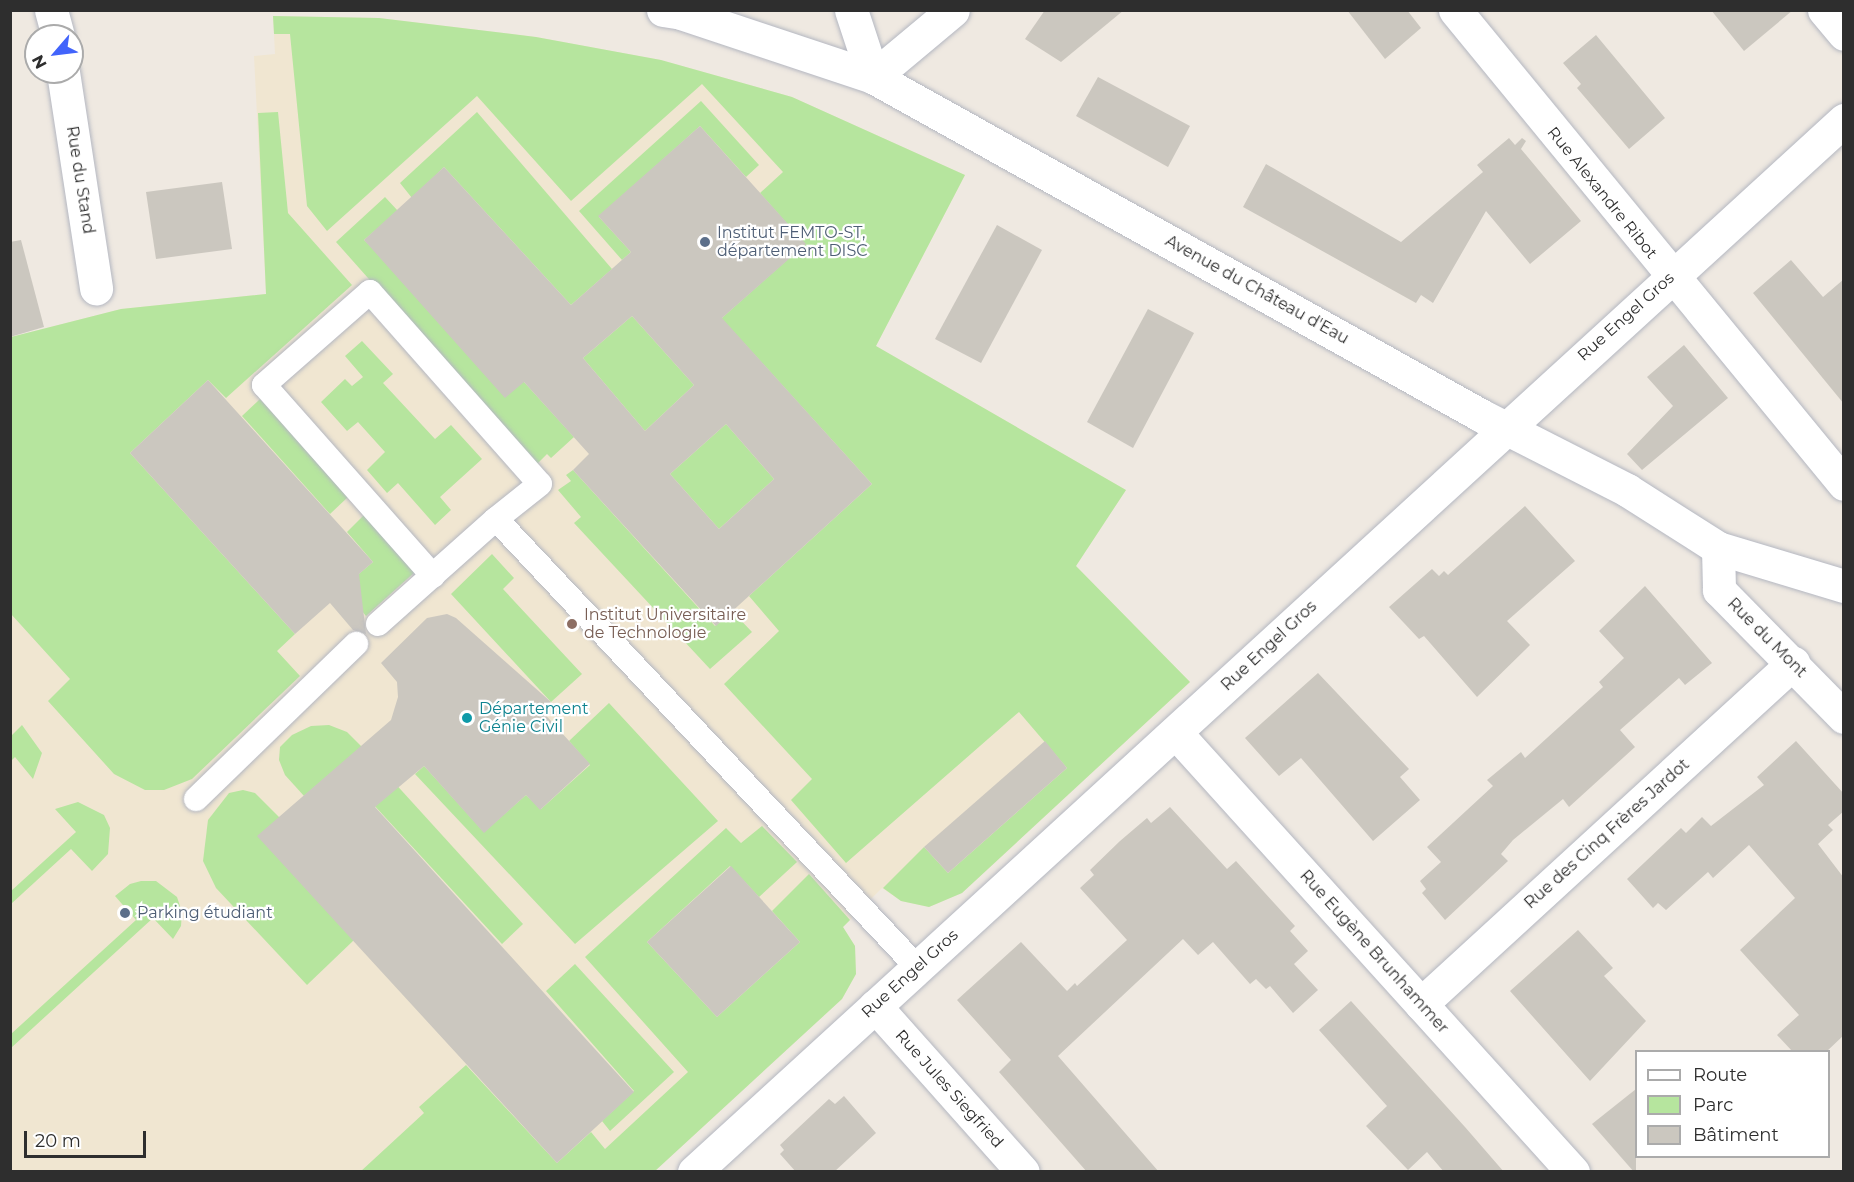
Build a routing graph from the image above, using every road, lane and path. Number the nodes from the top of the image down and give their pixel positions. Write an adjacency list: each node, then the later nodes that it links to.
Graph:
1 (663, 10): 7 (street, Avenue du Château d'Eau)
2 (851, 10): 7 (street)
3 (953, 10): 7 (street)
4 (1455, 10): 10 (street, Rue Alexandre Ribot)
5 (1824, 10): 6 (street)
6 (1844, 34)
7 (873, 77): 12 (street, Avenue du Château d'Eau)
8 (65, 84): 11 (street, Rue du Stand)
9 (1844, 120): 10 (street, Rue Engel Gros)
10 (1670, 277): 12 (street, Rue Engel Gros); 13 (street, Rue Alexandre Ribot)
11 (96, 288)
12 (1505, 428): 15 (street, Avenue du Château d'Eau); 22 (street, Rue Engel Gros)
13 (1844, 484)
14 (496, 519): 16 (lane); 16 (lane); 24 (lane)
15 (1718, 548): 17 (street, Avenue du Château d'Eau); 20 (street, Rue du Mont)
16 (433, 576): 18 (lane)
17 (1844, 586)
18 (378, 624)
19 (356, 644): 23 (lane)
20 (1793, 663): 21 (street, Rue du Mont); 25 (street, Rue des Cinq Frères Jardot)
21 (1844, 717)
22 (1176, 733): 24 (street, Rue Engel Gros); 25 (street, Rue Eugène Brunhammer)
23 (196, 799)
24 (917, 967): 26 (street, Rue Engel Gros)
25 (1421, 1004): 29 (street, Rue Eugène Brunhammer)
26 (875, 1006): 27 (street, Rue Engel Gros); 28 (street, Rue Jules Siegfried)
27 (694, 1172)
28 (1023, 1172)
29 (1572, 1172)

